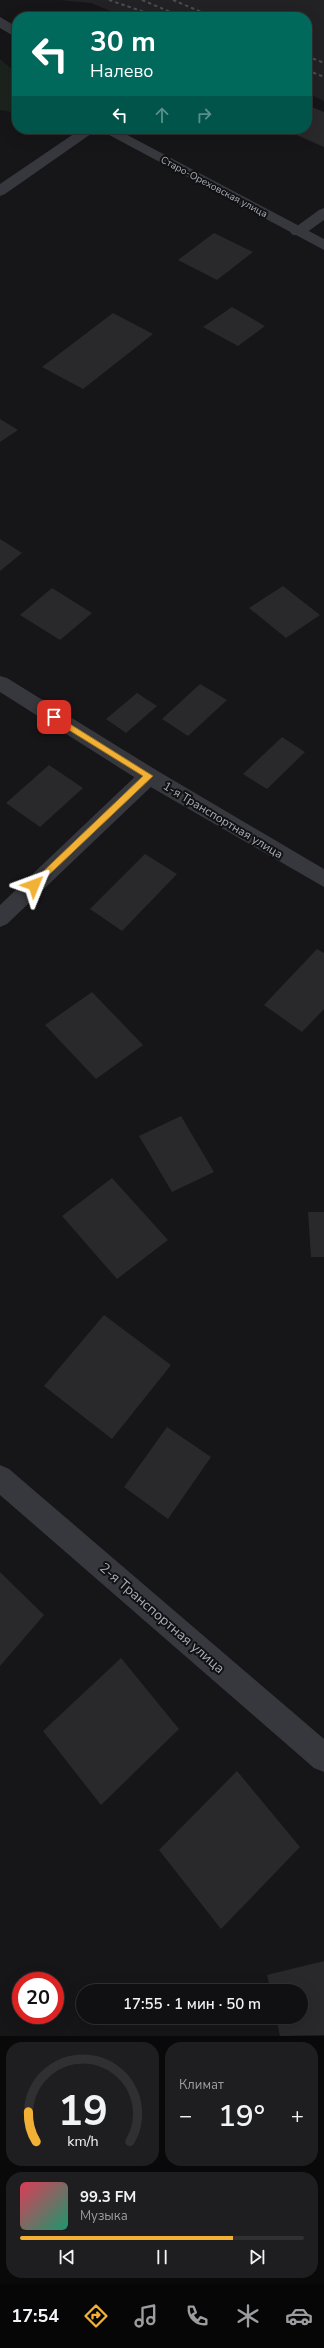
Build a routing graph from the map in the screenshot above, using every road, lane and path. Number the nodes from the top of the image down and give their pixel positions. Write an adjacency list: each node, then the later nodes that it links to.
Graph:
1 (0, 21): 2 (street)
2 (12, 30)
3 (84, 134): 5 (street)
4 (114, 134): 7 (street, Старо-Ореховская улица)
5 (0, 191)
6 (324, 213): 7 (street)
7 (298, 232): 8 (street, Старо-Ореховская улица)
8 (324, 245)
9 (0, 683): 10 (street, 1-я Транспортная улица)
10 (149, 776): 11 (street, 1-я Транспортная улица); 12 (street)
11 (324, 879)
12 (0, 918)
13 (0, 1478): 14 (street, 2-я Транспортная улица)
14 (324, 1758)

